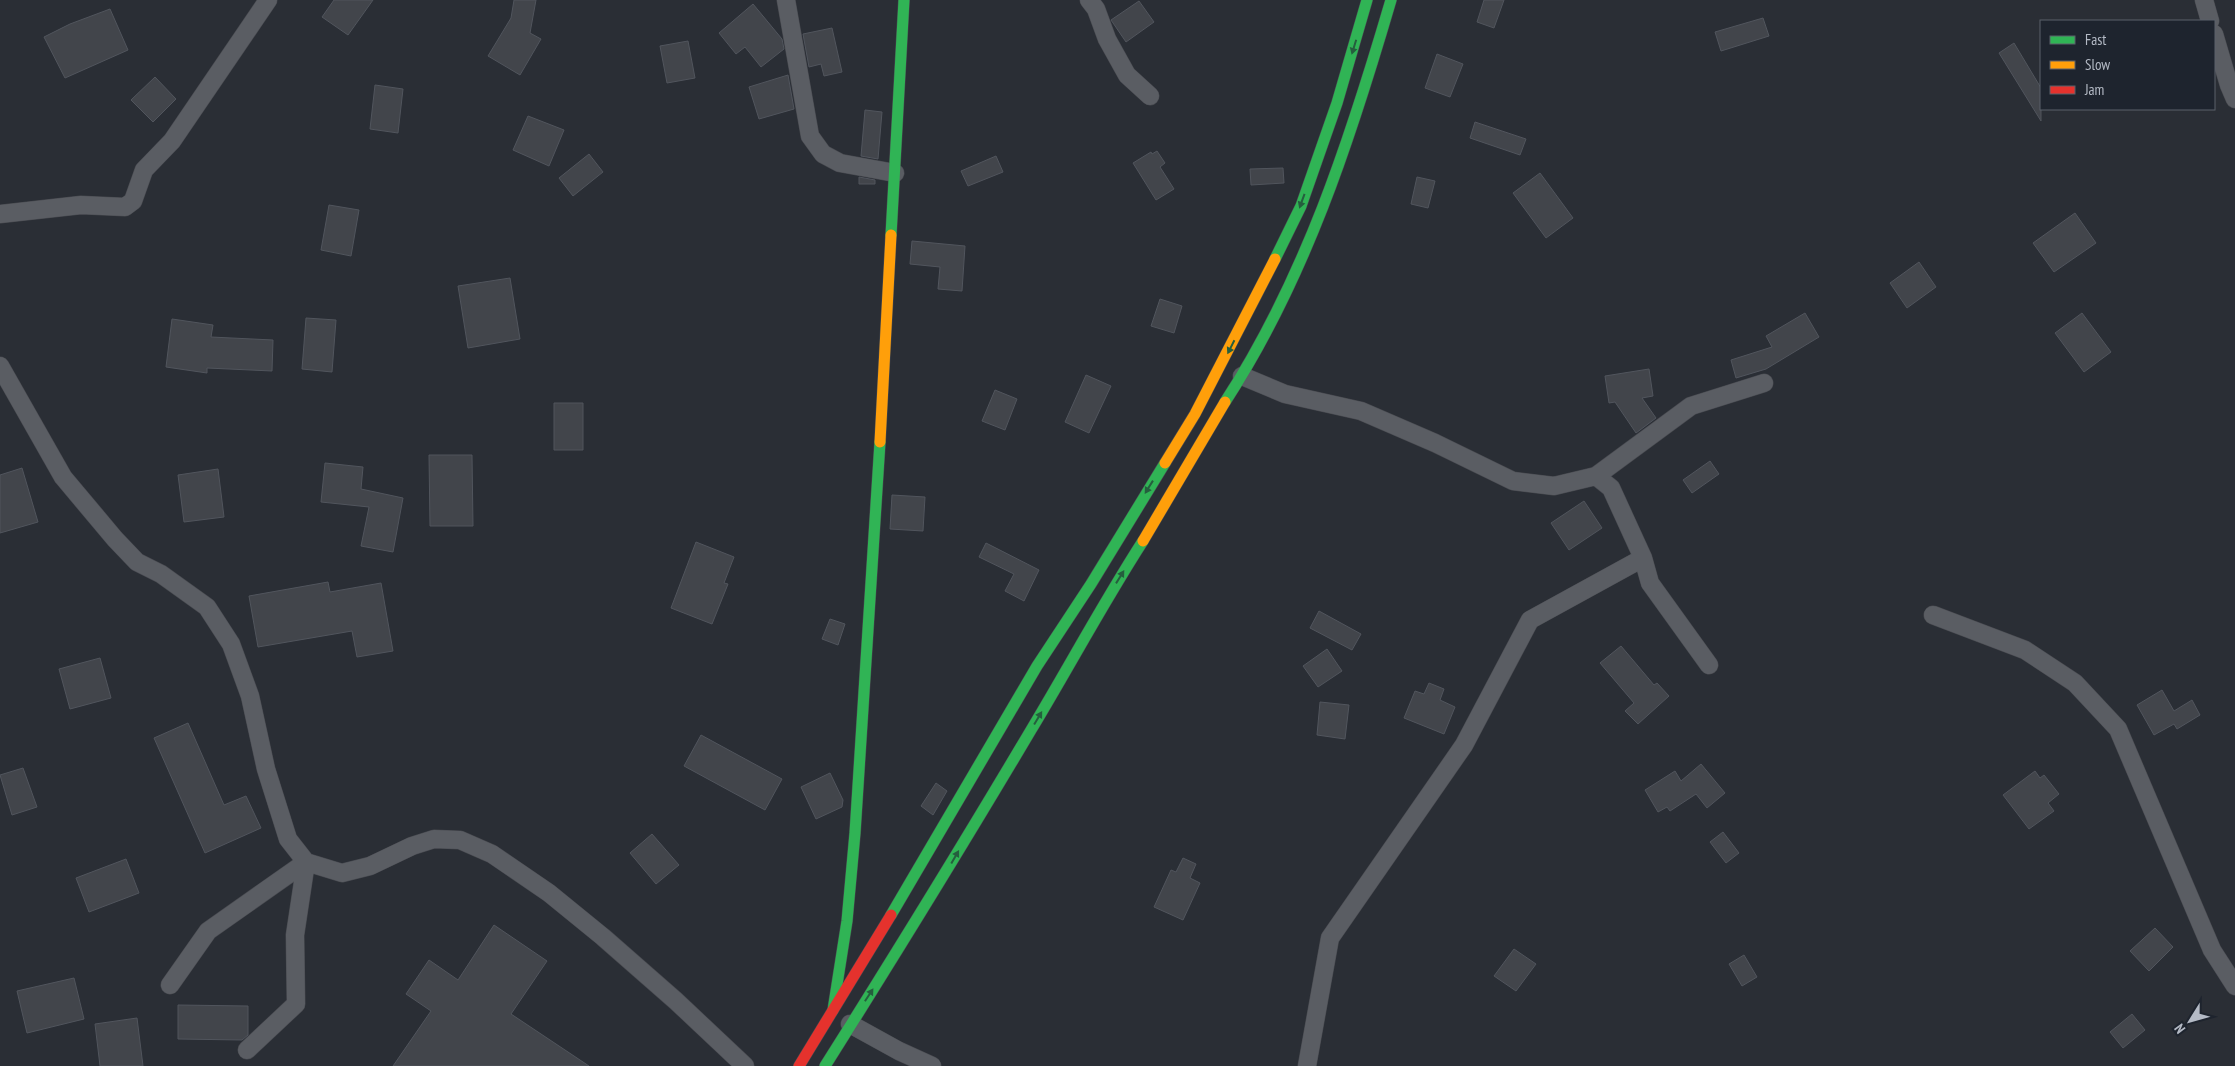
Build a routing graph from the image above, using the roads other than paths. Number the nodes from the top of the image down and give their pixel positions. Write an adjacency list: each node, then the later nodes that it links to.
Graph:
1 (268, 0): 13 (street)
2 (786, 0): 12 (street)
3 (904, 0): 12 (main road)
4 (1090, 0): 10 (street)
5 (1367, 0): 21 (main road, one-way to 21)
6 (1391, 0): 15 (main road)
7 (2204, 0): 8 (street)
8 (2210, 20)
9 (2215, 37): 11 (street)
10 (1150, 96)
11 (2235, 99)
12 (894, 173): 25 (main road)
13 (0, 214)
14 (0, 366): 22 (street)
15 (1242, 376): 17 (street); 21 (main road, one-way to 15)
16 (1764, 383): 17 (street)
17 (1596, 476): 18 (street)
18 (1643, 558): 20 (street); 32 (street)
19 (1933, 615): 24 (street)
20 (1709, 665)
21 (962, 819): 25 (main road); 26 (main road, one-way to 21)
22 (306, 862): 23 (street); 27 (street); 28 (street)
23 (170, 985)
24 (2235, 986)
25 (833, 1011): 29 (main road)
26 (850, 1024): 30 (main road); 31 (street)
27 (247, 1050)
28 (745, 1066)
29 (799, 1066)
30 (825, 1066)
31 (932, 1066)
32 (1307, 1066)

